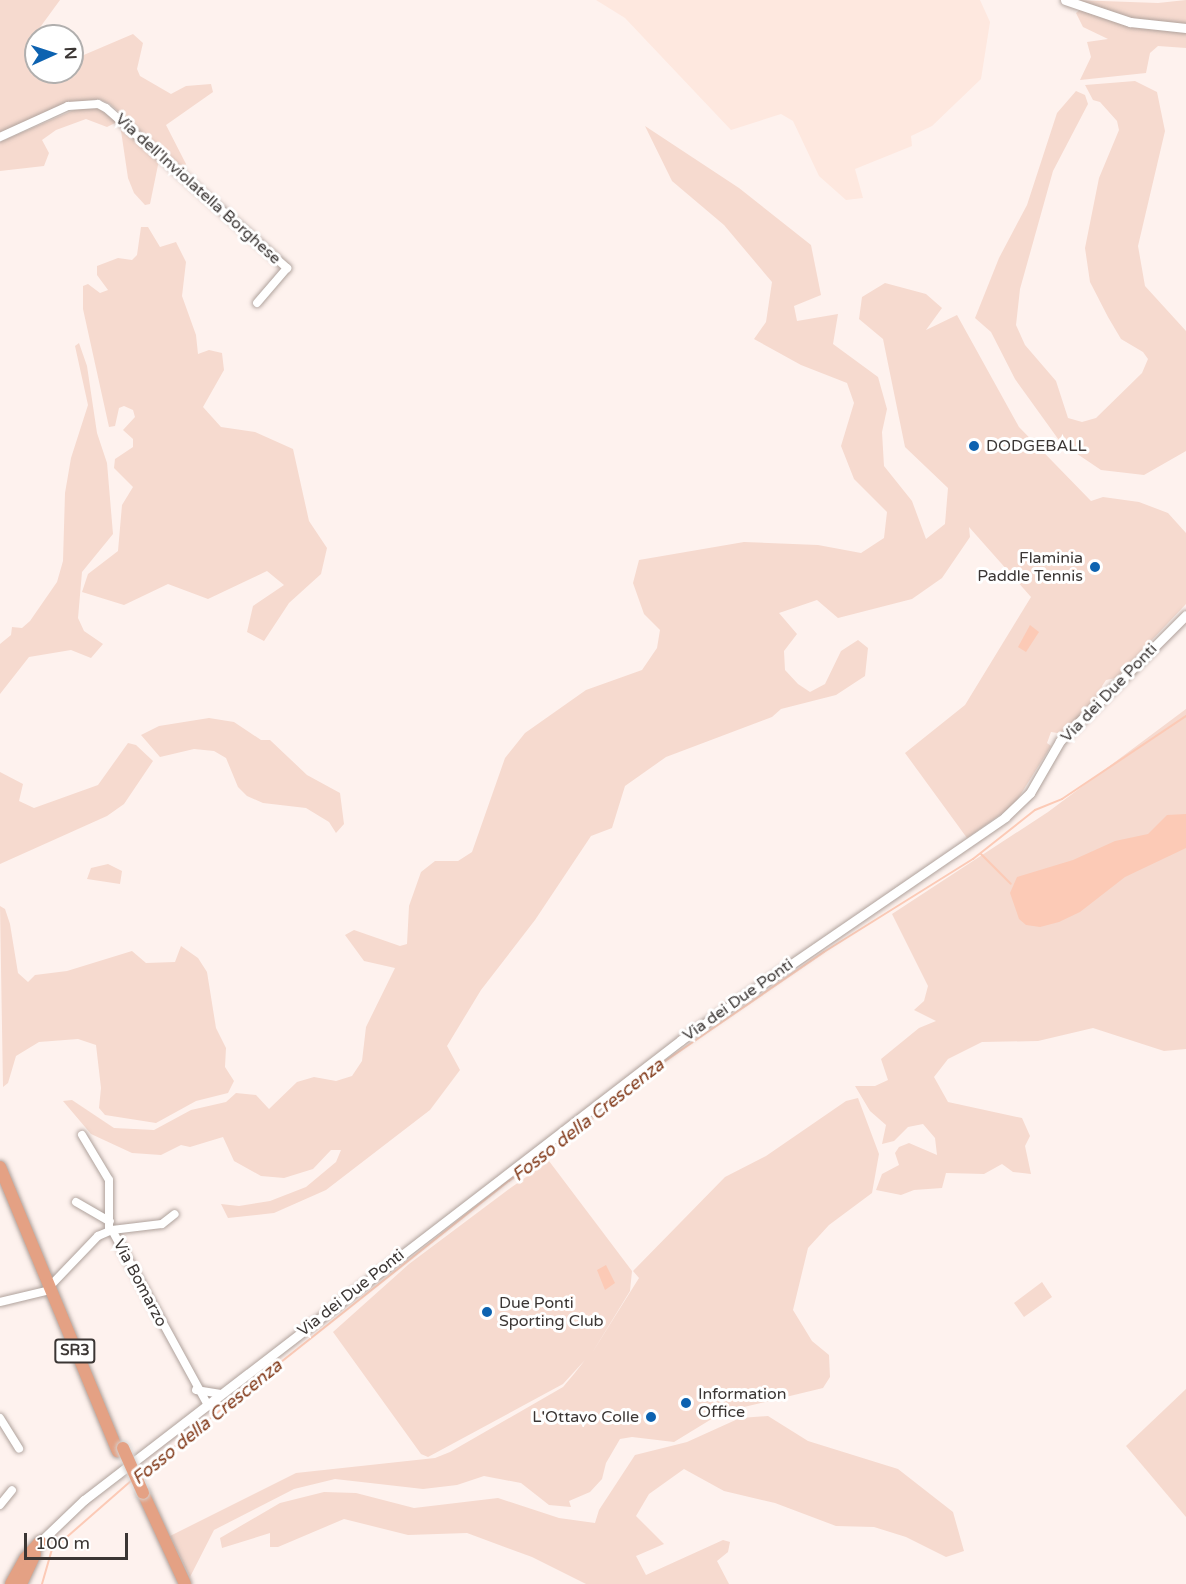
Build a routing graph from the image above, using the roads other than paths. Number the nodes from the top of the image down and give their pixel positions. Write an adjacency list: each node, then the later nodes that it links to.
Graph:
1 (1065, 0): 2 (street)
2 (1186, 28)
3 (0, 137): 4 (street, Via dell'Inviolatella Borghese)
4 (257, 303)
5 (1186, 615): 14 (street, Via dei Due Ponti)
6 (82, 1135): 10 (street)
7 (0, 1167): 11 (main road, SR3)
8 (76, 1202): 10 (street)
9 (175, 1214): 10 (street)
10 (110, 1227): 11 (street, Via Bomarzo); 13 (street, Via Bomarzo)
11 (51, 1287): 12 (street, Via Bomarzo); 19 (main road, SR3, bridge)
12 (0, 1302)
13 (196, 1390): 14 (street); 15 (street, Via Bomarzo)
14 (221, 1394): 15 (street, Via dei Due Ponti)
15 (208, 1405): 21 (street, Via dei Due Ponti)
16 (0, 1418): 17 (street)
17 (19, 1448)
18 (12, 1490): 20 (street)
19 (140, 1495): 24 (main road, SR3); 25 (main road, SR3)
20 (0, 1505)
21 (40, 1542): 22 (main road); 23 (main road)
22 (11, 1584)
23 (22, 1584)
24 (177, 1584)
25 (185, 1584)

